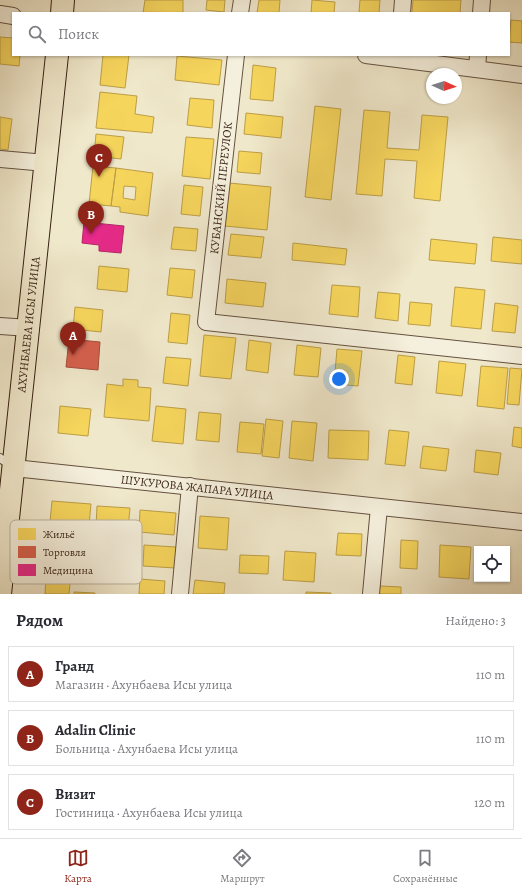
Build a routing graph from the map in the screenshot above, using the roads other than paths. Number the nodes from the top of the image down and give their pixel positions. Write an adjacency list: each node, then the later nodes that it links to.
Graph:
1 (63, 0): 5 (main road)
2 (242, 0): 6 (street)
3 (403, 0): 7 (street)
4 (482, 0): 8 (street)
5 (62, 12)
6 (240, 12)
7 (402, 12)
8 (481, 12)
9 (0, 14): 10 (street)
10 (12, 16)
11 (57, 56): 18 (main road, АХУНБАЕВА ИСЫ УЛИЦА)
12 (236, 56): 21 (street, КУБАНСКИЙ ПЕРЕУЛОК)
13 (382, 56): 14 (street)
14 (397, 57): 15 (street)
15 (478, 62): 16 (street)
16 (522, 75)
17 (0, 158): 18 (street)
18 (46, 163): 20 (main road, АХУНБАЕВА ИСЫ УЛИЦА)
19 (0, 326): 20 (street)
20 (29, 328): 22 (main road, АХУНБАЕВА ИСЫ УЛИЦА)
21 (522, 356)
22 (7, 463): 23 (street, ШУКУРОВА ЖАПАРА УЛИЦА); 26 (main road, АХУНБАЕВА ИСЫ УЛИЦА)
23 (190, 486): 24 (street, ШУКУРОВА ЖАПАРА УЛИЦА); 27 (street)
24 (379, 506): 25 (street, ШУКУРОВА ЖАПАРА УЛИЦА); 28 (street)
25 (522, 522)
26 (0, 594)
27 (180, 594)
28 (371, 594)

